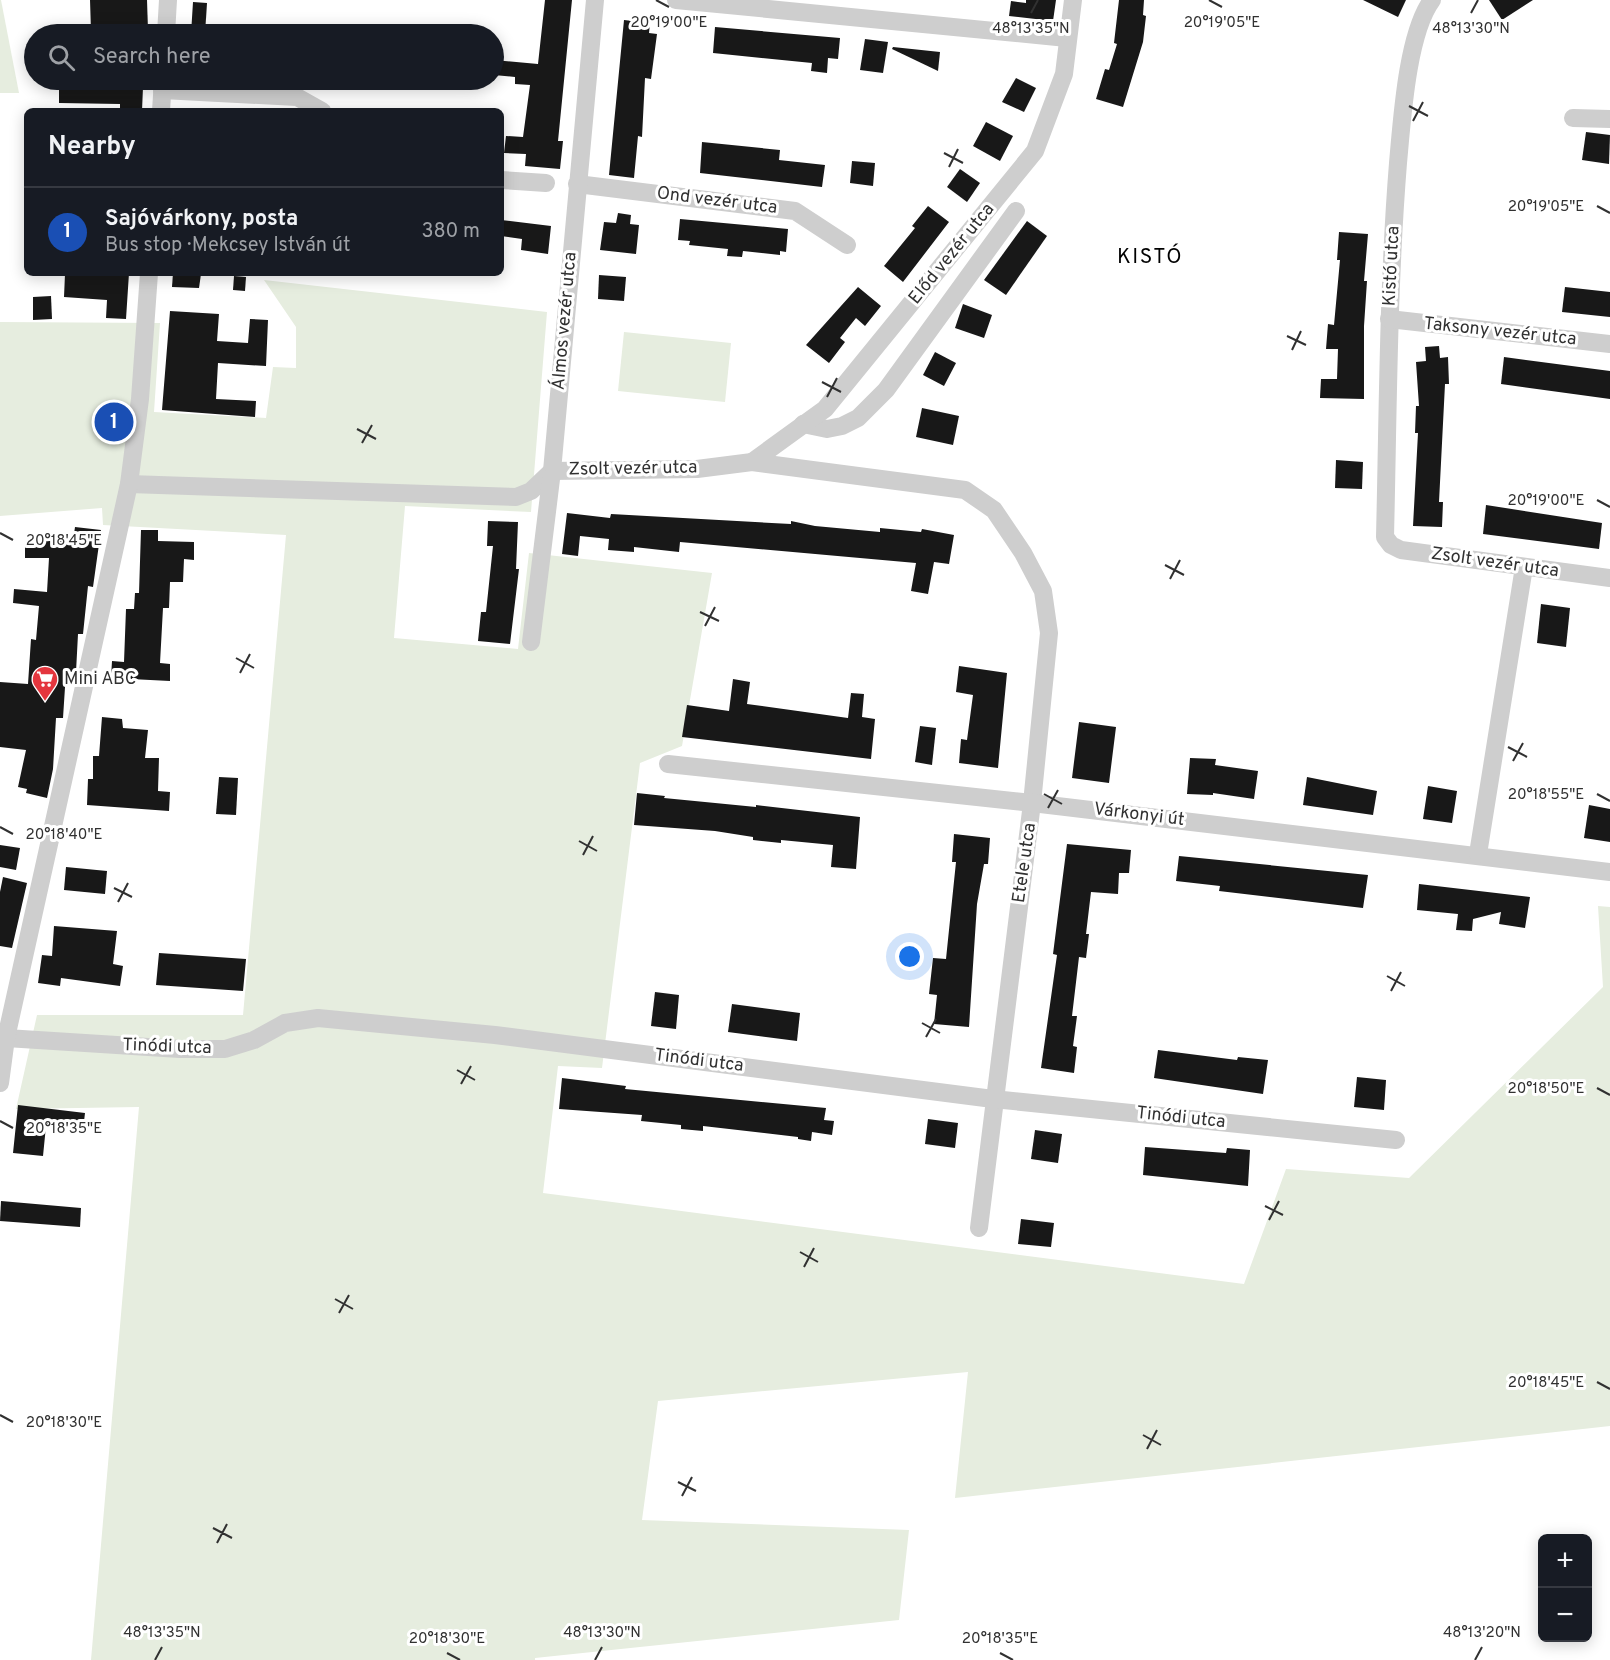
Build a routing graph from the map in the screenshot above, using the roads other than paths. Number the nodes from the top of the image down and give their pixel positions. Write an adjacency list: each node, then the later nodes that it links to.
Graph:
1 (168, 0): 6 (street)
2 (596, 0): 17 (street, Álmos vezér utca)
3 (676, 0): 7 (street)
4 (1073, 0): 7 (street, Előd vezér utca)
5 (1432, 0): 21 (street, Kistó utca)
6 (167, 24)
7 (1067, 38): 23 (street, Előd vezér utca)
8 (163, 90): 11 (street)
9 (195, 90): 10 (street)
10 (286, 104): 12 (street)
11 (161, 108)
12 (316, 108)
13 (1573, 118): 14 (street)
14 (1610, 119)
15 (504, 180): 16 (street)
16 (546, 183)
17 (577, 184): 19 (street, Ond vezér utca); 25 (street, Álmos vezér utca)
18 (1016, 211): 23 (street)
19 (847, 245)
20 (149, 276): 26 (street)
21 (1389, 319): 22 (street, Taksony vezér utca); 28 (street, Kistó utca)
22 (1610, 344)
23 (803, 424): 24 (street, Előd vezér utca)
24 (753, 462): 25 (street, Zsolt vezér utca); 27 (street, Zsolt vezér utca)
25 (552, 471): 26 (street, Zsolt vezér utca); 31 (street, Álmos vezér utca)
26 (129, 484): 36 (street)
27 (994, 510): 33 (street, Etele utca)
28 (1385, 537): 29 (street, Zsolt vezér utca)
29 (1524, 567): 30 (street, Zsolt vezér utca); 34 (street)
30 (1610, 578)
31 (531, 642)
32 (668, 764): 33 (street, Várkonyi út)
33 (1032, 803): 34 (street, Várkonyi út); 38 (street, Etele utca)
34 (1478, 855): 35 (street, Várkonyi út)
35 (1610, 872)
36 (6, 1038): 37 (street); 38 (street, Tinódi utca)
37 (0, 1083)
38 (993, 1099): 39 (street, Tinódi utca); 40 (street, Etele utca)
39 (1396, 1140)
40 (979, 1228)

